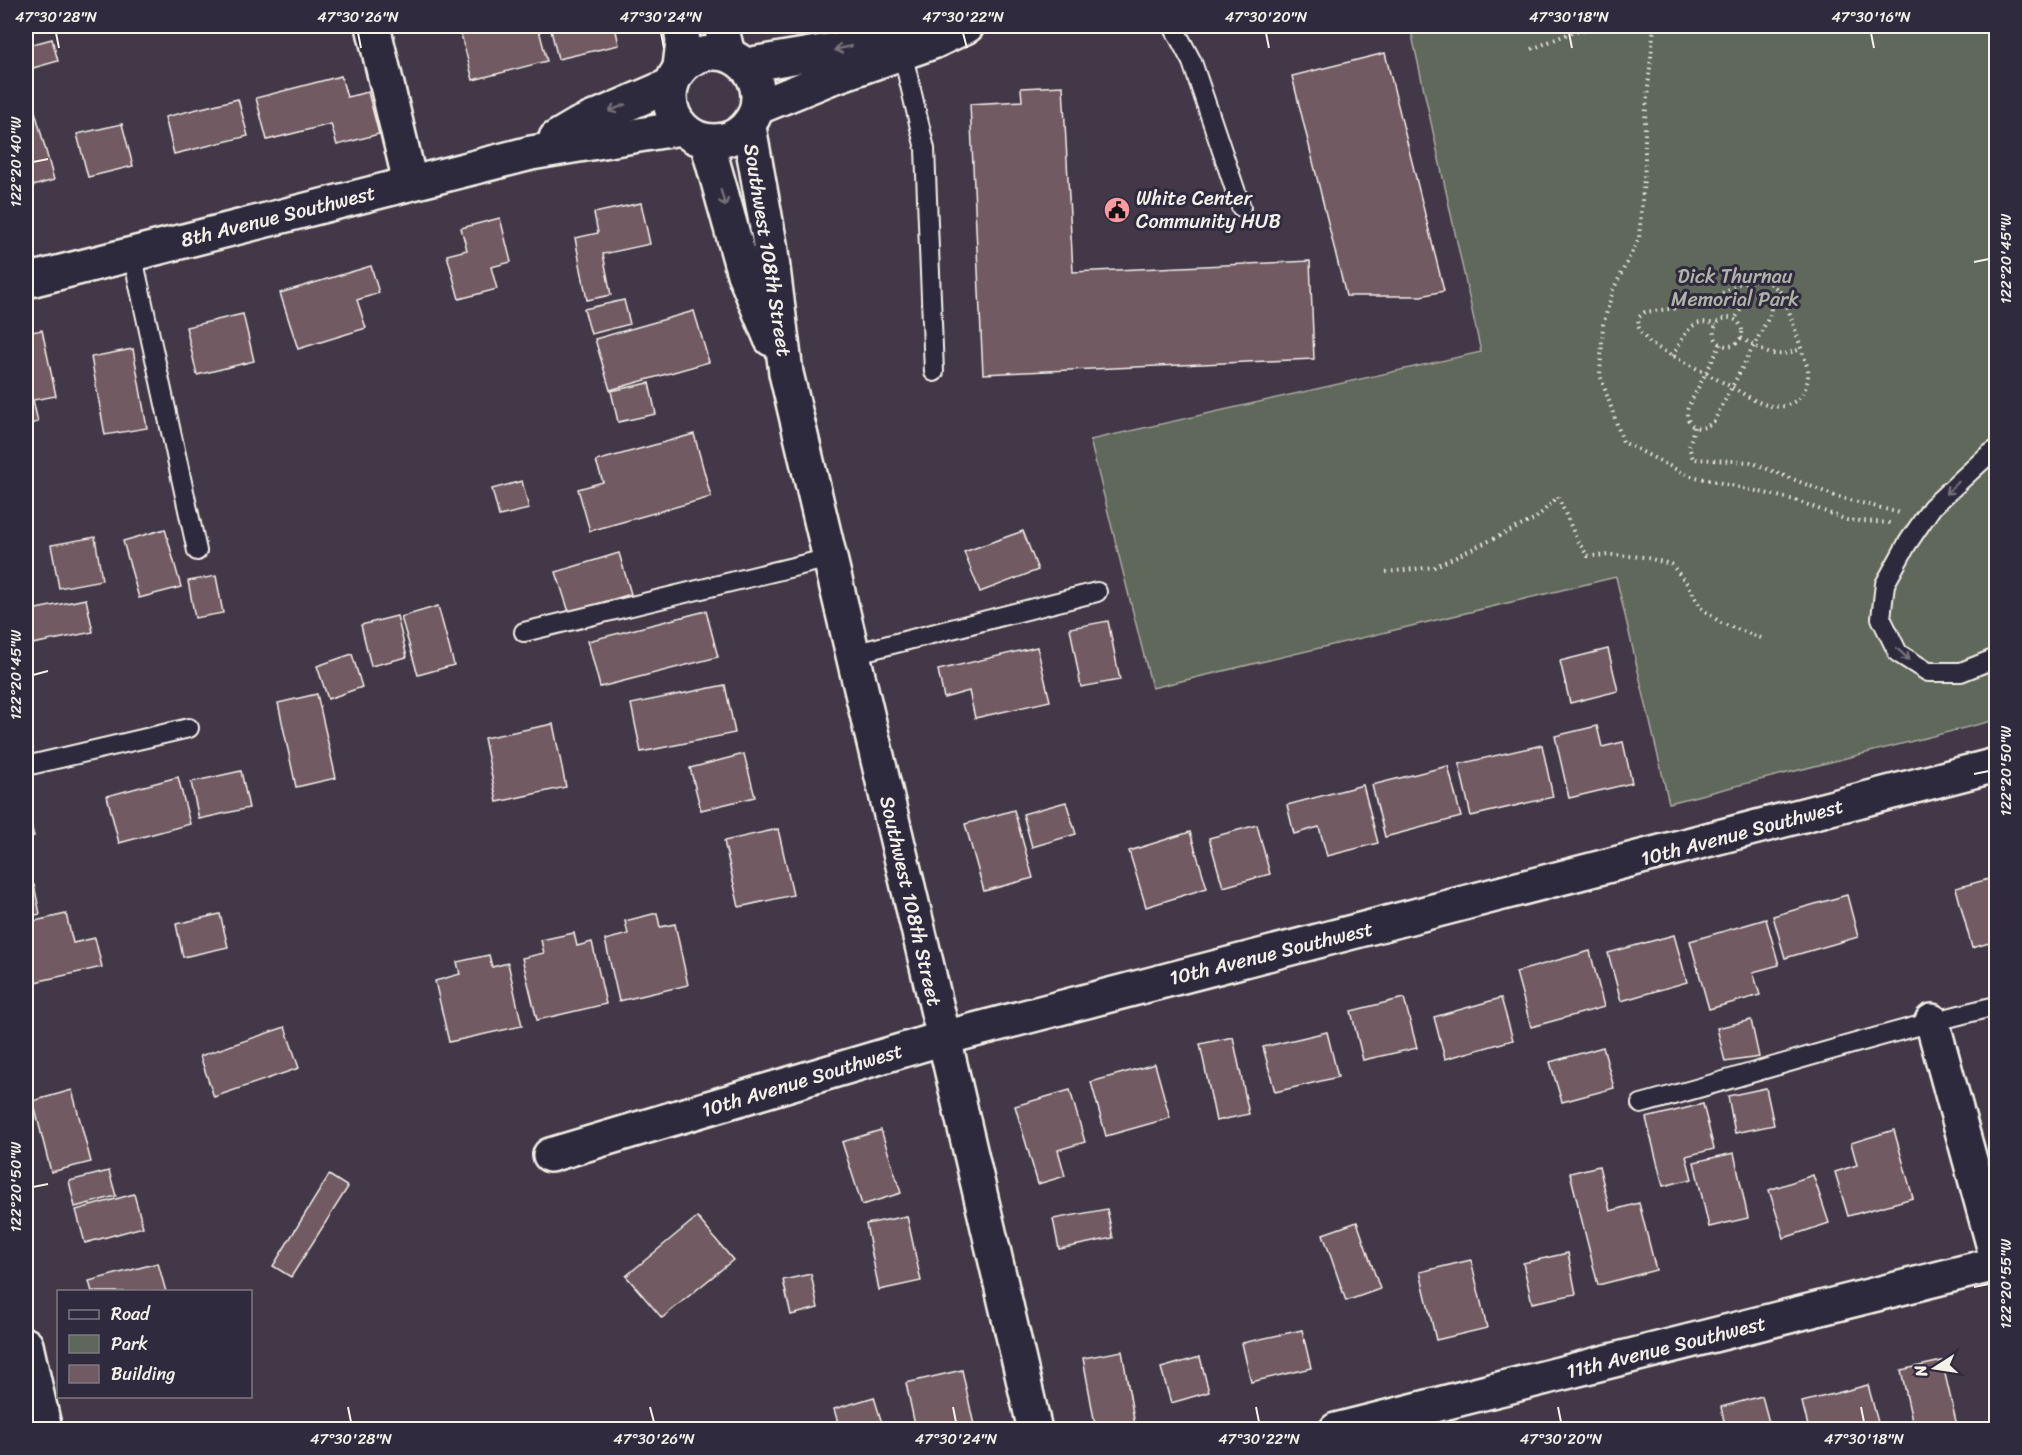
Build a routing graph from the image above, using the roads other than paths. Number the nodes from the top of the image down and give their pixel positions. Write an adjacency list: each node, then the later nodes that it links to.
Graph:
1 (373, 26): 11 (street)
2 (681, 26): 7 (street)
3 (1173, 26): 12 (lane)
4 (964, 27): 5 (street, 8th Avenue Southwest)
5 (900, 43): 6 (street, 8th Avenue Southwest, one-way to 6); 8 (street, 8th Avenue Southwest); 15 (lane)
6 (731, 48): 7 (street, 8th Avenue Southwest); 8 (street)
7 (675, 76): 9 (street); 10 (street, 8th Avenue Southwest, one-way to 10)
8 (754, 117): 9 (street, 8th Avenue Southwest); 16 (street, Southwest 108th Street)
9 (694, 135): 10 (street, 8th Avenue Southwest); 16 (street, Southwest 108th Street, one-way to 16)
10 (531, 153): 11 (street, 8th Avenue Southwest)
11 (410, 182): 13 (street, 8th Avenue Southwest)
12 (1241, 207)
13 (132, 253): 14 (street, 8th Avenue Southwest); 18 (lane)
14 (26, 281)
15 (934, 372)
16 (786, 374): 19 (street, Southwest 108th Street)
17 (1996, 450): 23 (lane, one-way to 23)
18 (197, 551)
19 (830, 558): 21 (lane); 22 (street, Southwest 108th Street)
20 (1096, 592): 22 (lane)
21 (524, 632)
22 (853, 654): 29 (street, Southwest 108th Street)
23 (1996, 658)
24 (189, 728): 26 (lane)
25 (1996, 765): 29 (street, 10th Avenue Southwest)
26 (26, 766)
27 (1996, 1006): 28 (lane)
28 (1932, 1022): 30 (lane); 32 (street)
29 (944, 1038): 31 (street, 10th Avenue Southwest); 37 (street, Southwest 108th Street)
30 (1641, 1104)
31 (550, 1155)
32 (1996, 1255)
33 (1996, 1264): 35 (street, 11th Avenue Southwest)
34 (26, 1345): 36 (street)
35 (1394, 1423): 38 (street, 11th Avenue Southwest)
36 (45, 1430)
37 (1035, 1430)
38 (1336, 1430)

